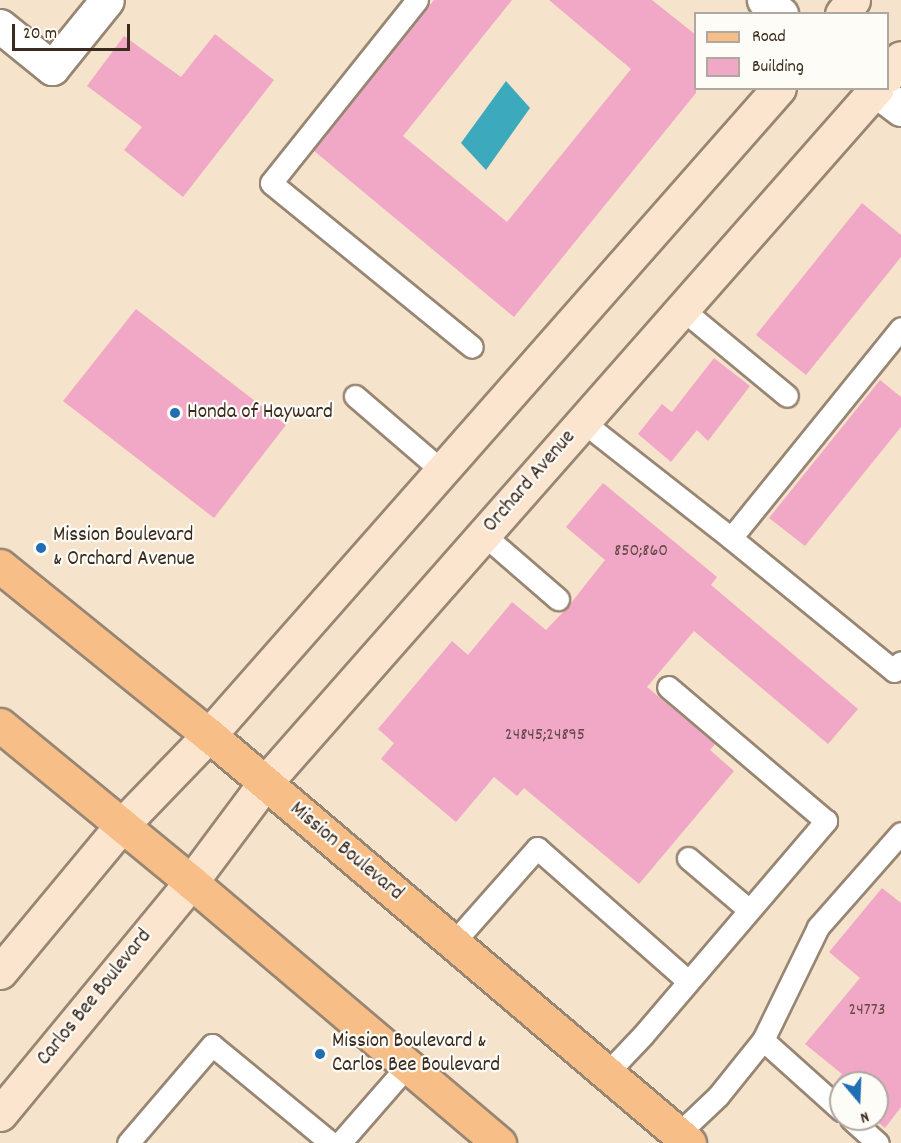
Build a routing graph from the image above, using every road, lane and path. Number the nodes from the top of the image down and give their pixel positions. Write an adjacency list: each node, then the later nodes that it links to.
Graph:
1 (107, 0): 7 (street)
2 (417, 0): 14 (lane)
3 (764, 0): 5 (street)
4 (853, 0): 6 (street)
5 (779, 12)
6 (844, 12)
7 (0, 26)
8 (901, 58): 9 (street, Orchard Avenue)
9 (889, 79)
10 (776, 90): 18 (street)
11 (883, 90): 12 (street, Orchard Avenue)
12 (682, 309): 16 (lane); 17 (street, Orchard Avenue)
13 (901, 328): 20 (lane)
14 (472, 346)
15 (355, 396): 18 (lane)
16 (787, 396)
17 (583, 422): 19 (street, Orchard Avenue); 20 (lane)
18 (441, 470): 26 (street)
19 (484, 535): 22 (lane); 27 (street, Orchard Avenue)
20 (731, 538): 23 (lane)
21 (0, 566): 26 (main road, Mission Boulevard)
22 (558, 599)
23 (901, 662)
24 (668, 687): 32 (lane)
25 (0, 725): 28 (main road)
26 (209, 735): 27 (main road, Mission Boulevard); 28 (street)
27 (264, 784): 31 (street, Orchard Avenue); 33 (main road, Mission Boulevard)
28 (121, 826): 31 (main road); 34 (street)
29 (901, 833): 36 (lane)
30 (688, 858): 32 (lane)
31 (191, 882): 37 (main road); 40 (street, Carlos Bee Boulevard)
32 (748, 909): 35 (lane)
33 (453, 944): 35 (lane); 38 (main road, Mission Boulevard)
34 (0, 972)
35 (688, 981): 38 (lane)
36 (763, 1040): 39 (lane); 42 (lane)
37 (408, 1065): 45 (lane); 46 (main road)
38 (607, 1073): 42 (main road, Mission Boulevard)
39 (829, 1099)
40 (0, 1114)
41 (864, 1131): 47 (lane)
42 (683, 1138)
43 (128, 1143): 44 (lane)
44 (332, 1143)
45 (340, 1143)
46 (499, 1143)
47 (878, 1143)

